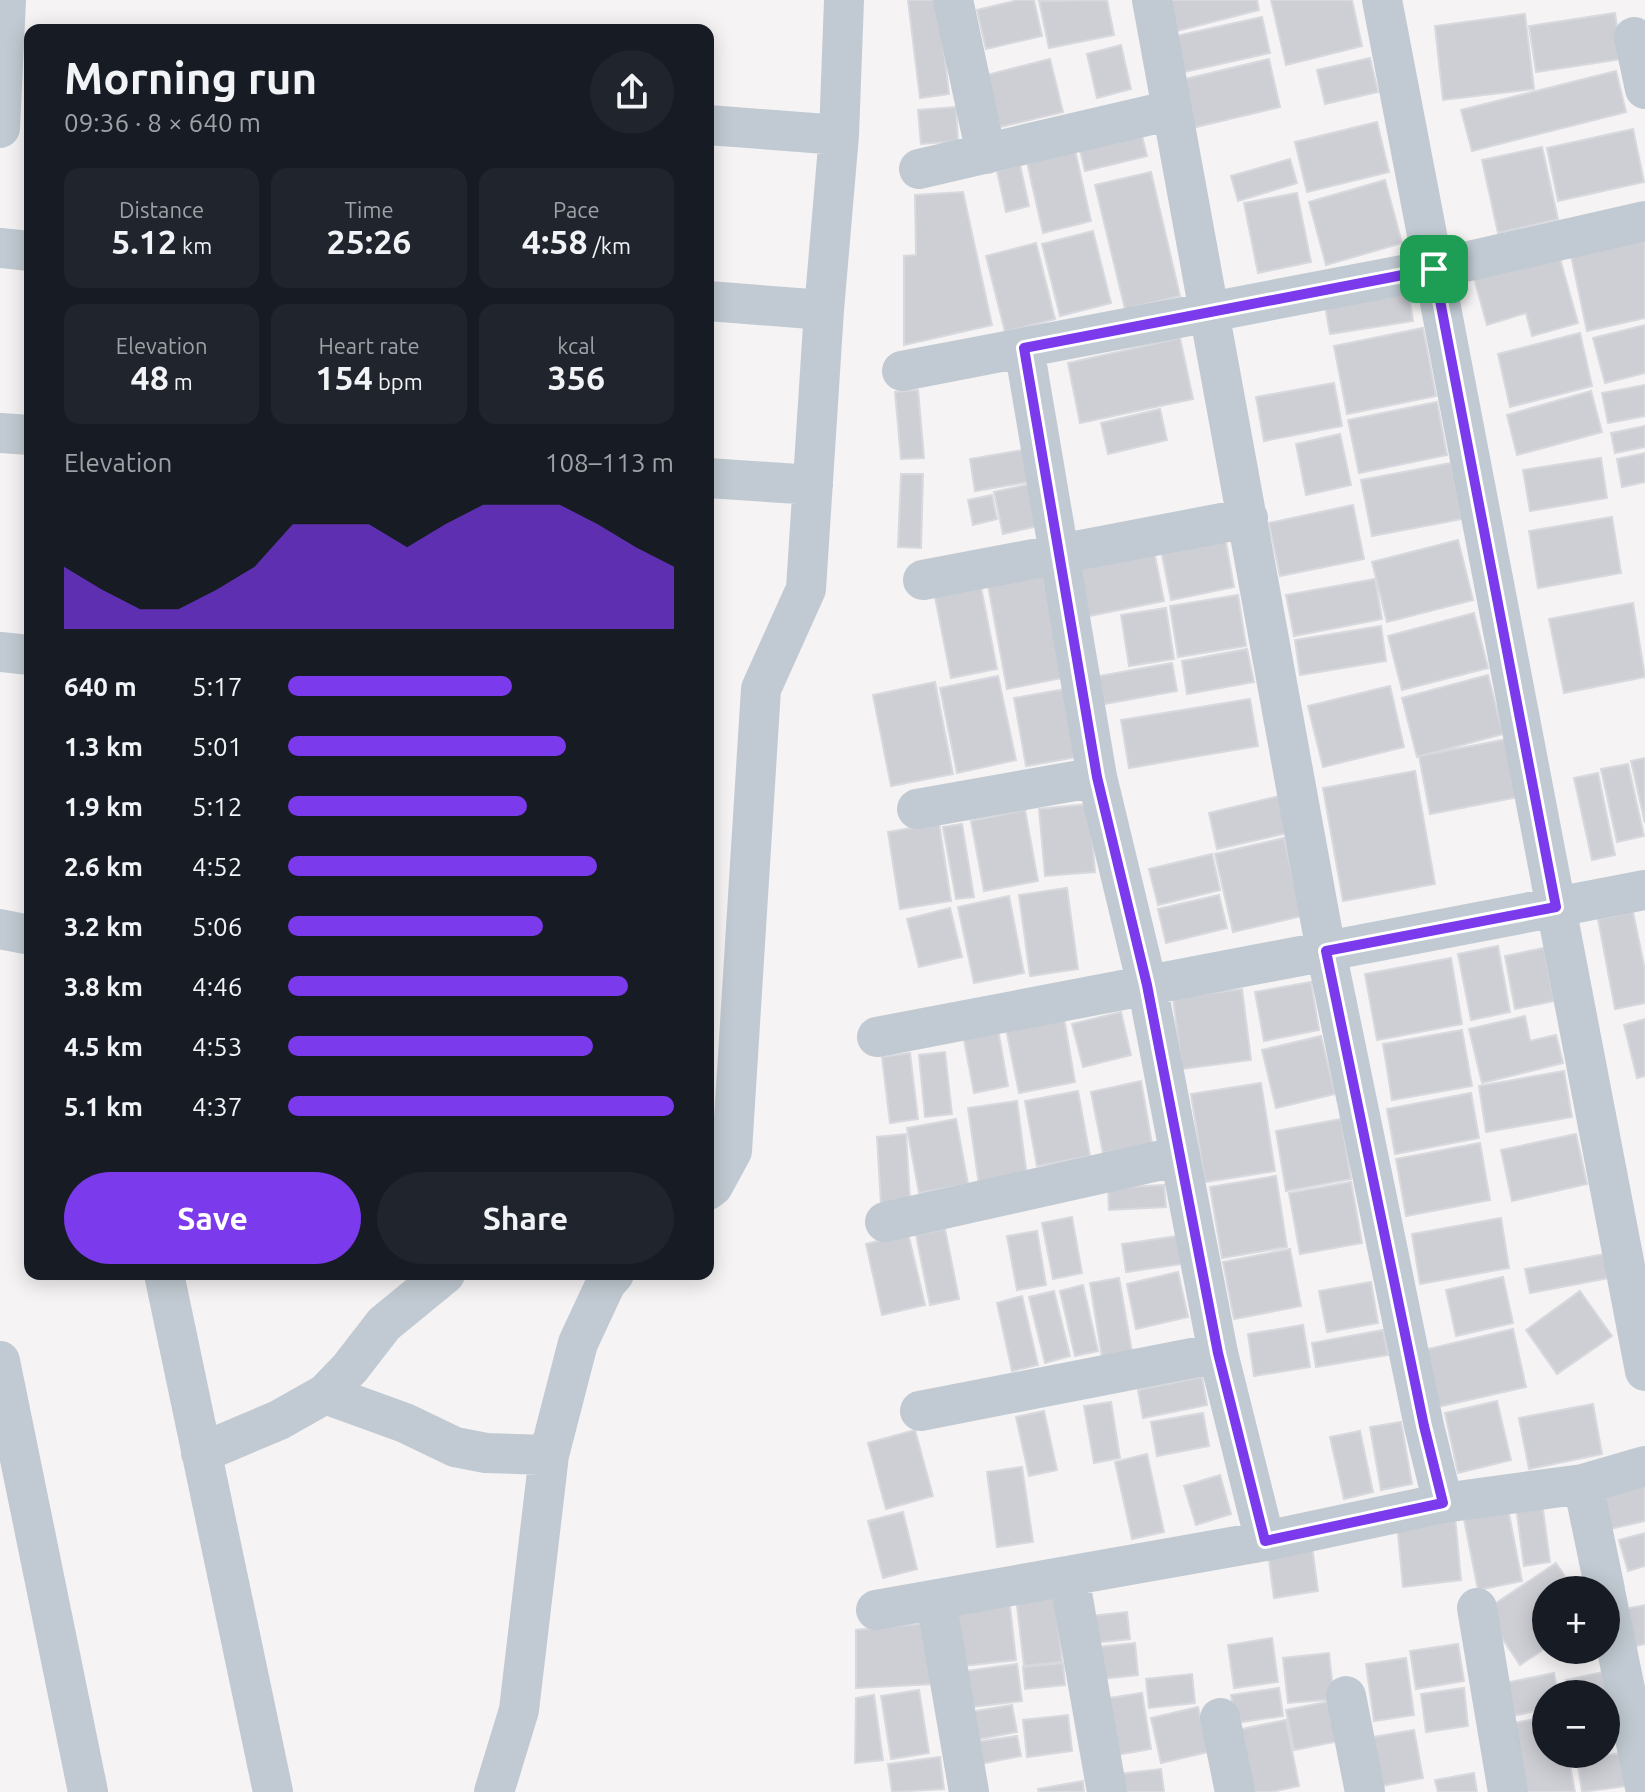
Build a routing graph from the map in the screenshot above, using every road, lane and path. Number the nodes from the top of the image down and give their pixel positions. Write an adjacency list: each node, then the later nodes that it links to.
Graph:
1 (6, 0): 7 (street)
2 (844, 0): 12 (street)
3 (953, 0): 13 (street)
4 (1152, 0): 9 (street)
5 (1382, 0): 18 (street)
6 (1634, 37): 8 (street)
7 (11, 71): 11 (street)
8 (1645, 89)
9 (1172, 110): 13 (street); 21 (street)
10 (714, 125): 12 (street)
11 (0, 128)
12 (839, 135): 20 (street)
13 (986, 154): 14 (street)
14 (919, 169)
15 (1645, 221): 18 (street)
16 (0, 248): 17 (street)
17 (24, 250)
18 (1434, 269): 21 (street); 36 (street)
19 (714, 301): 20 (street)
20 (824, 310): 27 (street)
21 (1210, 312): 22 (street); 28 (street)
22 (1024, 348): 23 (street); 29 (street)
23 (902, 371)
24 (0, 433): 25 (street)
25 (24, 435)
26 (714, 478): 27 (street)
27 (813, 485): 43 (street)
28 (1248, 518): 29 (street); 39 (street)
29 (1058, 554): 30 (street); 33 (street)
30 (923, 580)
31 (0, 652): 32 (street)
32 (24, 654)
33 (1097, 777): 34 (street); 40 (street)
34 (917, 809)
35 (1645, 890): 36 (street)
36 (1556, 907): 39 (street); 50 (street)
37 (0, 929): 38 (street)
38 (24, 934)
39 (1326, 951): 40 (street); 57 (street)
40 (1147, 985): 41 (street); 42 (street)
41 (877, 1037)
42 (1180, 1156): 44 (street); 48 (street)
43 (714, 1184)
44 (885, 1222)
45 (165, 1280): 53 (street)
46 (438, 1280): 51 (street)
47 (609, 1280): 54 (street)
48 (1218, 1353): 52 (street); 58 (street)
49 (0, 1361): 68 (street)
50 (1645, 1371)
51 (325, 1394): 53 (street); 54 (street)
52 (920, 1411)
53 (201, 1453): 69 (street)
54 (549, 1455): 70 (street)
55 (1645, 1466): 56 (street)
56 (1583, 1484): 57 (street); 60 (street)
57 (1443, 1503): 58 (street)
58 (1265, 1541): 59 (street)
59 (1069, 1576): 61 (street); 72 (street)
60 (1602, 1576)
61 (936, 1600): 63 (street); 71 (street)
62 (1477, 1608): 75 (street)
63 (876, 1610)
64 (1620, 1664): 67 (street)
65 (1346, 1696): 74 (street)
66 (1220, 1718): 73 (street)
67 (1645, 1787)
68 (88, 1792)
69 (273, 1792)
70 (494, 1792)
71 (969, 1792)
72 (1107, 1792)
73 (1235, 1792)
74 (1365, 1792)
75 (1508, 1792)

